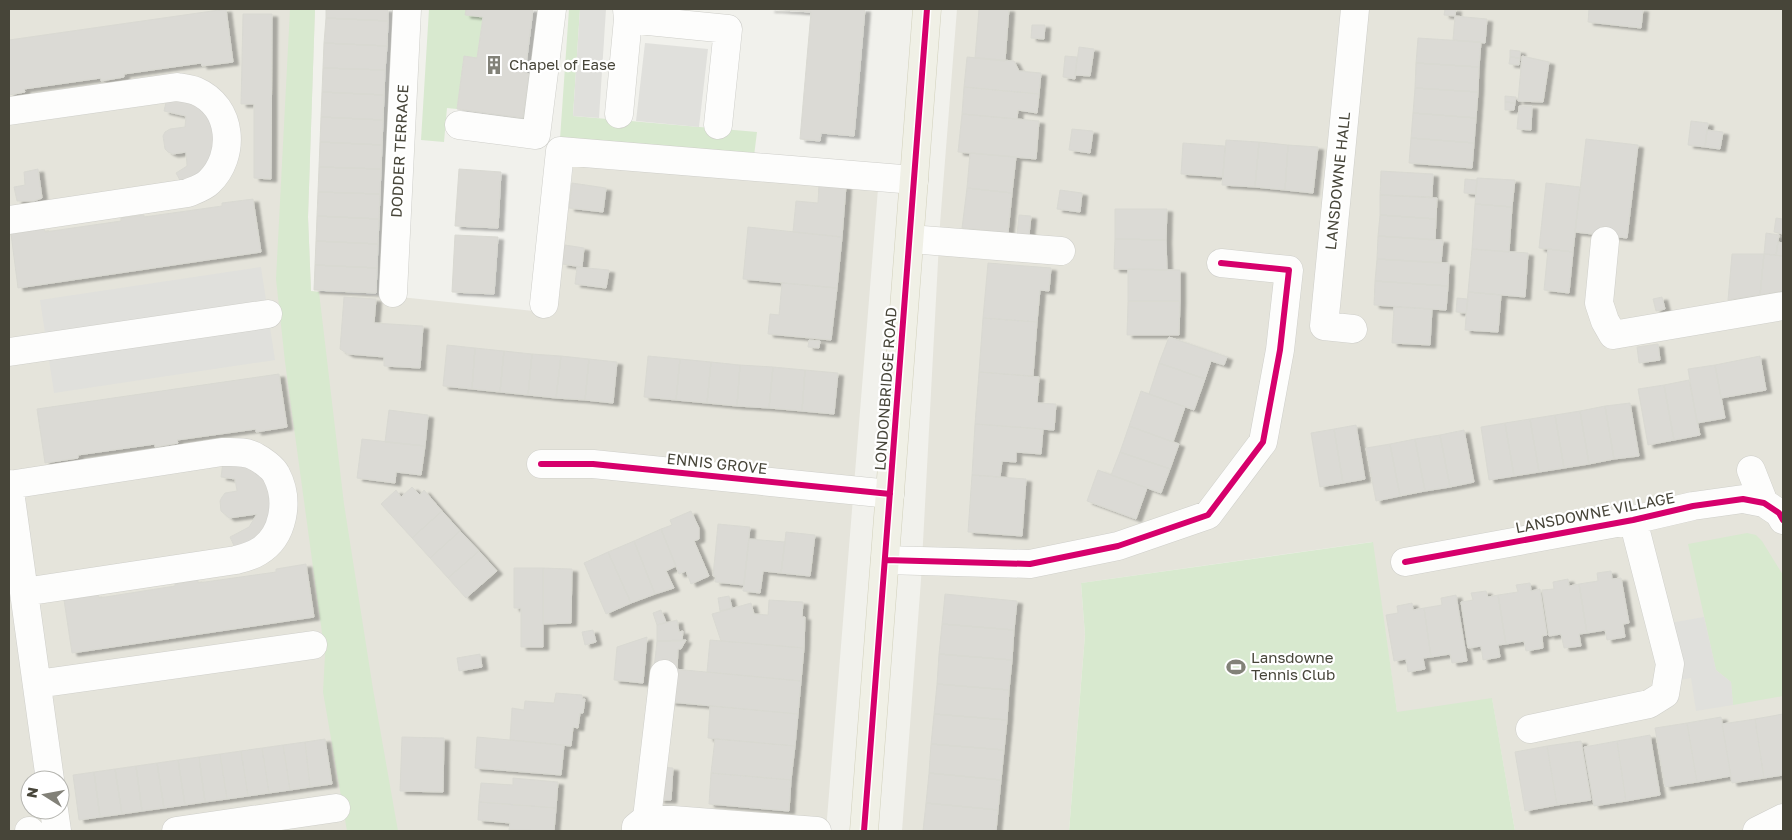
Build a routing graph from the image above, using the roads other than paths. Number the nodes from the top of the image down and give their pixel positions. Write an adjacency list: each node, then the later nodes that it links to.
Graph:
1 (407, 9): 17 (street, DODDER TERRACE)
2 (552, 9): 9 (street)
3 (927, 9): 11 (main road, LONDONBRIDGE ROAD)
4 (1355, 9): 21 (street, LANSDOWNE HALL)
5 (627, 14): 6 (street); 8 (street)
6 (698, 17): 10 (street)
7 (9, 111): 12 (street)
8 (619, 114)
9 (458, 125)
10 (718, 125)
11 (914, 180): 13 (main road, LONDONBRIDGE ROAD); 18 (street)
12 (9, 220)
13 (910, 239): 15 (street); 26 (main road, LONDONBRIDGE ROAD)
14 (1605, 241): 19 (street)
15 (1062, 251)
16 (1221, 264): 29 (street)
17 (392, 293)
18 (544, 304)
19 (1783, 306)
20 (268, 314): 22 (street)
21 (1353, 329)
22 (9, 352)
23 (541, 464): 26 (street, ENNIS GROVE)
24 (1751, 470): 27 (street)
25 (9, 484): 31 (street); 31 (street)
26 (890, 494): 29 (main road, LONDONBRIDGE ROAD)
27 (1773, 512): 28 (street, LANSDOWNE VILLAGE)
28 (1633, 520): 30 (street, LANSDOWNE VILLAGE); 35 (street, LANSDOWNE VILLAGE)
29 (885, 560): 42 (main road, LONDONBRIDGE ROAD)
30 (1404, 562)
31 (20, 602): 34 (street)
32 (313, 644): 34 (street)
33 (664, 674): 39 (street)
34 (37, 684): 36 (street)
35 (1530, 729)
36 (49, 770)
37 (336, 808): 40 (street)
38 (1783, 818): 43 (street)
39 (641, 824): 41 (street)
40 (176, 831)
41 (817, 831)
42 (864, 831)
43 (1757, 831)

